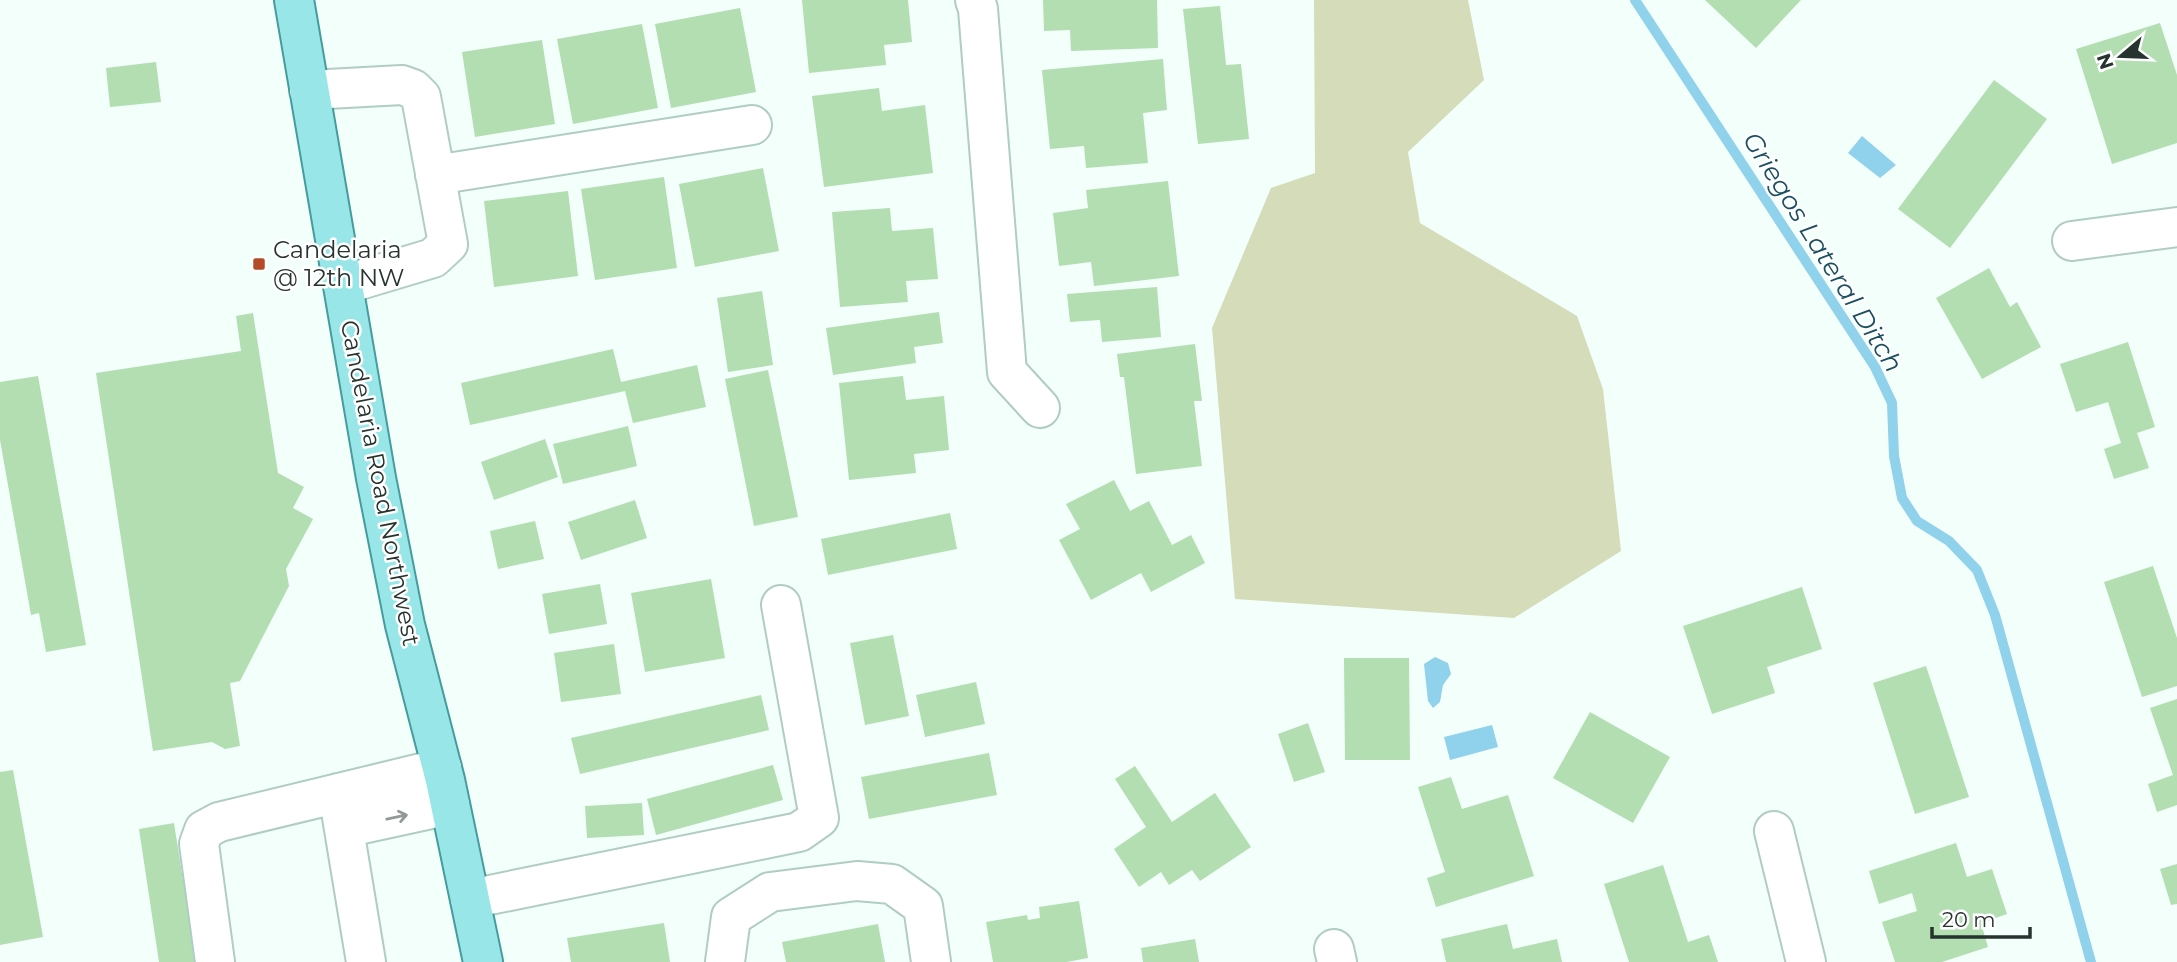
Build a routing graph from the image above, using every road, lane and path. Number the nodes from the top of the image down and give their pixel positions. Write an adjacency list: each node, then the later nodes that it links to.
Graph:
1 (294, 0): 3 (main road, Candelaria Road Northwest)
2 (975, 0): 9 (street)
3 (309, 90): 5 (street); 8 (main road, Candelaria Road Northwest)
4 (752, 125): 5 (street)
5 (435, 175): 8 (street)
6 (2177, 227): 7 (street)
7 (2072, 241)
8 (343, 285): 11 (main road, Candelaria Road Northwest)
9 (1040, 408)
10 (781, 605): 15 (street)
11 (442, 768): 12 (main road, Candelaria Road Northwest); 13 (street)
12 (450, 805): 13 (street, one-way to 12); 15 (main road, Candelaria Road Northwest)
13 (341, 810): 16 (street); 17 (street)
14 (1774, 831): 21 (street)
15 (470, 899): 18 (main road, Candelaria Road Northwest)
16 (215, 962)
17 (366, 962)
18 (483, 962)
19 (725, 962): 20 (street)
20 (932, 962)
21 (1807, 962)

